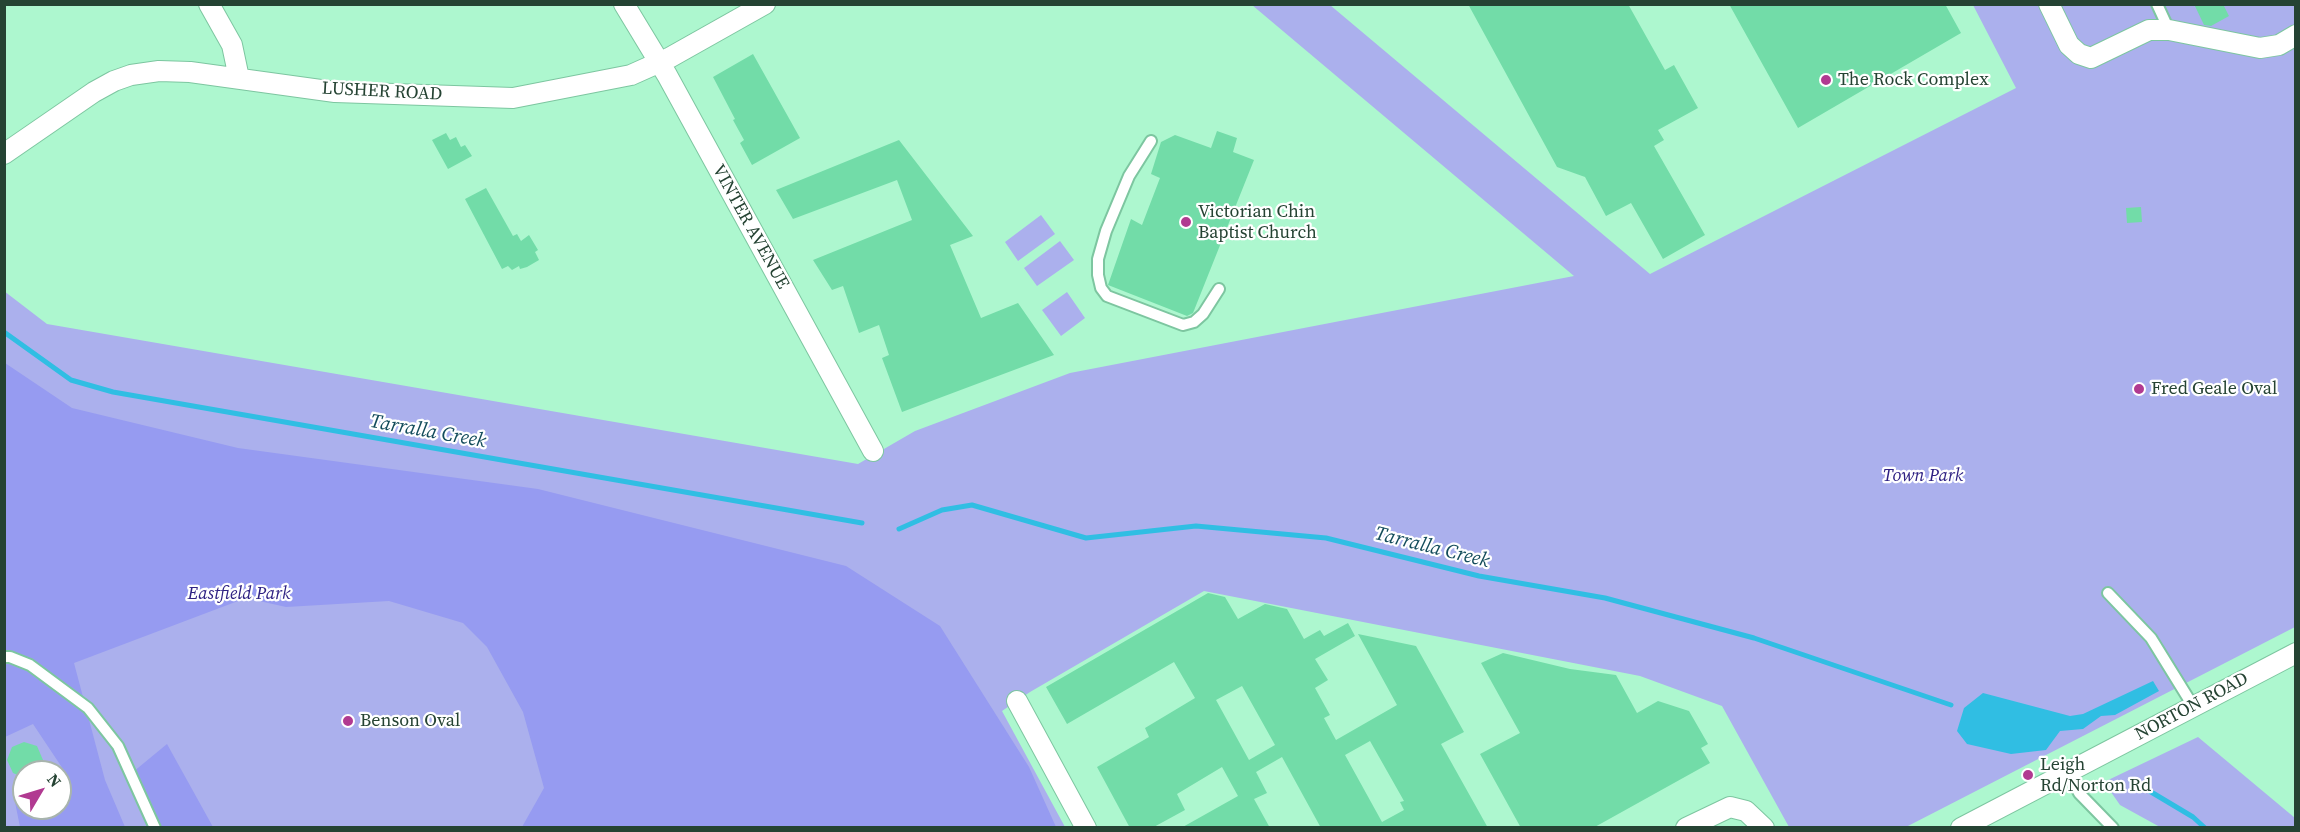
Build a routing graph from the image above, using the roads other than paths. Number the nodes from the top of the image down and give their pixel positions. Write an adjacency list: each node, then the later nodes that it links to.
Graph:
1 (209, 4): 9 (street)
2 (624, 4): 8 (street, VINTER AVENUE)
3 (765, 4): 8 (street, LUSHER ROAD)
4 (2049, 4): 6 (street)
5 (2157, 4): 6 (lane)
6 (2169, 30): 7 (street)
7 (2295, 35)
8 (658, 62): 9 (street, LUSHER ROAD); 13 (street, VINTER AVENUE)
9 (239, 78): 11 (street, LUSHER ROAD)
10 (1151, 141): 12 (lane)
11 (4, 154)
12 (1219, 289)
13 (873, 451)
14 (2108, 593): 18 (lane)
15 (2295, 653): 18 (street, NORTON ROAD)
16 (4, 657): 21 (lane)
17 (1017, 701): 22 (street)
18 (2193, 706): 19 (street, NORTON ROAD)
19 (2068, 772): 24 (street, NORTON ROAD); 25 (lane)
20 (1760, 826): 23 (street)
21 (155, 828)
22 (1086, 828)
23 (1686, 828)
24 (1960, 828)
25 (2113, 828)

